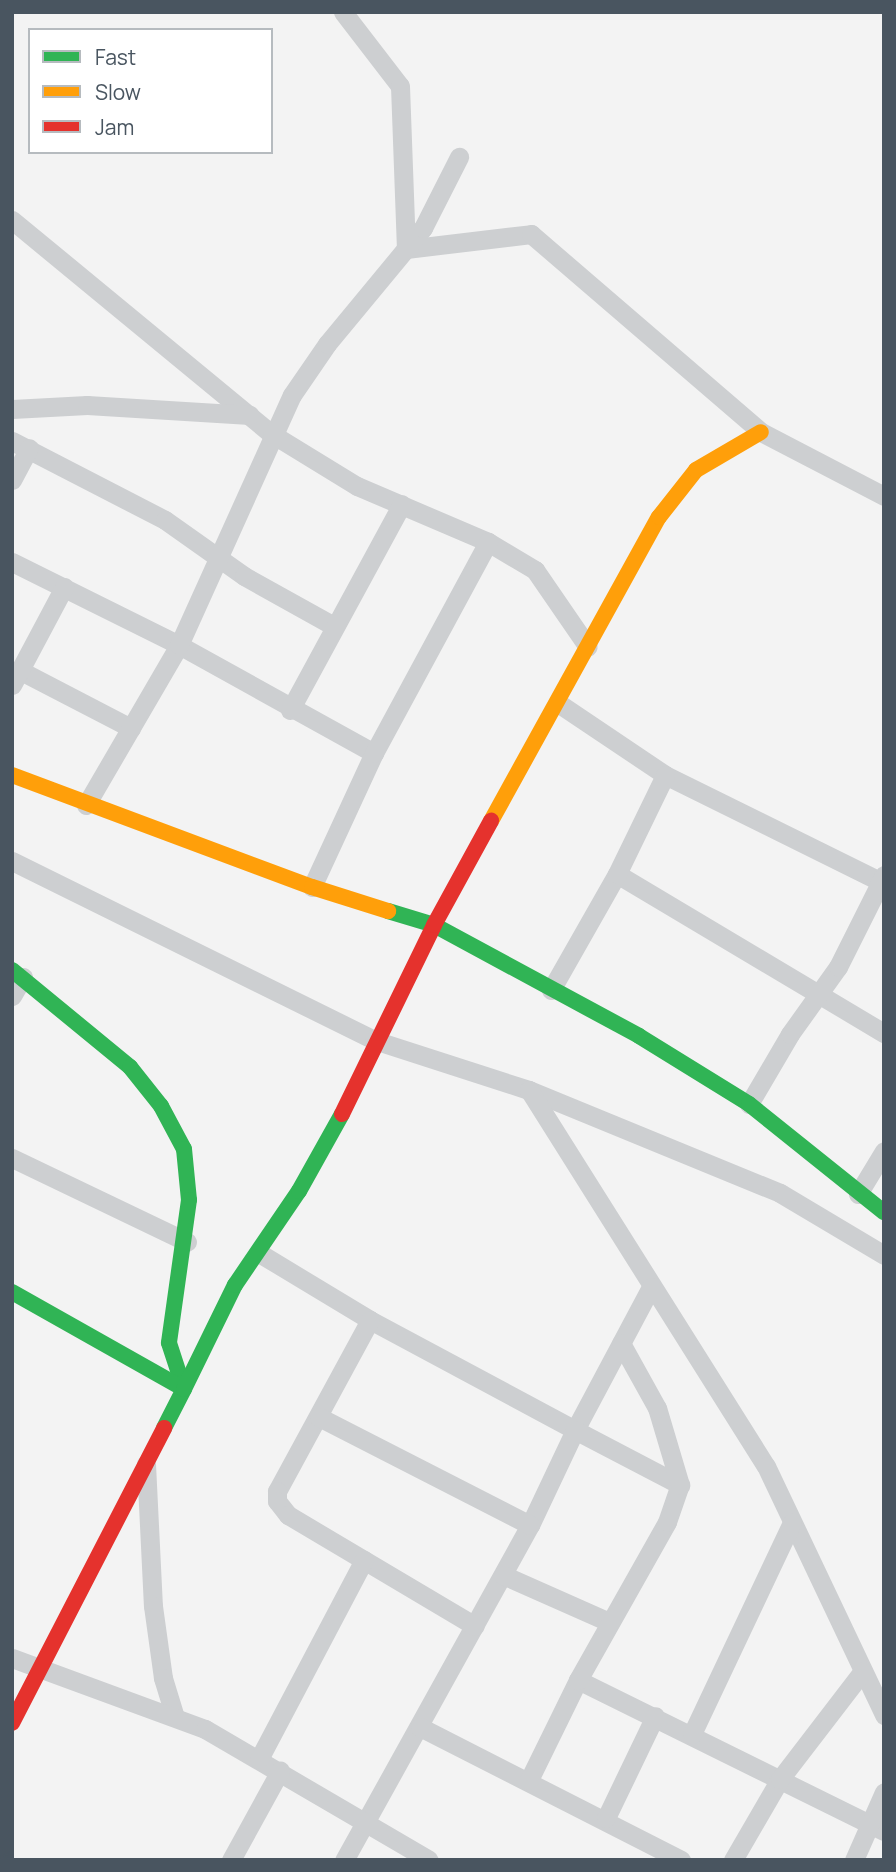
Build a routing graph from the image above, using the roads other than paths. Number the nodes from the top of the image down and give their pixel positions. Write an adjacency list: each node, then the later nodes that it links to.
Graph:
1 (343, 12): 4 (street)
2 (459, 157): 4 (street)
3 (12, 220): 6 (street)
4 (406, 249): 7 (street); 8 (street)
5 (12, 408): 6 (street)
6 (250, 415): 8 (street)
7 (761, 432): 11 (street); 19 (street)
8 (272, 434): 12 (street); 14 (street)
9 (21, 445): 10 (street); 14 (street)
10 (12, 480)
11 (884, 496)
12 (402, 504): 13 (street); 17 (street)
13 (488, 542): 19 (street); 24 (street)
14 (218, 558): 17 (street); 18 (street)
15 (12, 562): 16 (street)
16 (64, 587): 18 (street); 20 (street)
17 (334, 626): 22 (street)
18 (179, 645): 22 (street); 23 (street)
19 (588, 647): 21 (street)
20 (16, 678): 23 (street)
21 (558, 703): 26 (street); 32 (street)
22 (290, 710): 24 (street)
23 (131, 728): 27 (street)
24 (374, 753): 31 (street)
25 (12, 775): 27 (street)
26 (665, 775): 29 (street); 30 (street)
27 (86, 805): 31 (street)
28 (12, 861): 38 (street)
29 (617, 874): 34 (street); 35 (street)
30 (883, 879): 35 (street)
31 (312, 887): 32 (street)
32 (434, 925): 34 (street); 38 (street)
33 (18, 974): 36 (street); 45 (street)
34 (551, 990): 40 (street)
35 (820, 994): 37 (street); 40 (street)
36 (12, 996)
37 (884, 1033)
38 (374, 1040): 39 (street); 46 (street)
39 (529, 1090): 47 (street); 48 (street)
40 (749, 1104): 43 (street)
41 (884, 1151): 43 (street)
42 (12, 1158): 45 (street)
43 (858, 1194): 44 (street)
44 (884, 1212)
45 (187, 1242): 52 (street)
46 (259, 1254): 50 (street); 52 (street)
47 (884, 1255)
48 (652, 1287): 51 (street); 57 (street)
49 (12, 1292): 52 (street)
50 (370, 1320): 53 (street); 54 (street)
51 (621, 1343): 54 (street); 56 (street)
52 (184, 1389): 55 (street)
53 (319, 1417): 58 (street); 59 (street)
54 (575, 1430): 56 (street); 58 (street)
55 (146, 1463): 64 (street); 67 (street)
56 (680, 1485): 61 (street)
57 (792, 1522): 65 (street); 72 (street)
58 (530, 1525): 60 (street)
59 (364, 1560): 62 (street); 73 (street)
60 (503, 1575): 61 (street); 62 (street)
61 (609, 1622): 66 (street)
62 (475, 1626): 71 (street)
63 (12, 1658): 64 (street)
64 (40, 1670): 67 (street); 70 (street)
65 (863, 1671): 68 (street); 75 (street)
66 (578, 1680): 69 (street); 76 (street)
67 (174, 1715): 73 (street)
68 (884, 1715)
69 (655, 1716): 72 (street); 78 (street)
70 (12, 1723)
71 (420, 1727): 76 (street); 79 (street)
72 (692, 1734): 75 (street)
73 (259, 1759): 74 (street)
74 (280, 1771): 79 (street); 81 (street)
75 (780, 1779): 80 (street); 85 (street)
76 (529, 1780): 78 (street)
77 (884, 1792): 80 (street)
78 (606, 1818): 84 (street)
79 (363, 1825): 82 (street); 83 (street)
80 (876, 1828): 86 (street)
81 (232, 1860)
82 (344, 1860)
83 (429, 1860)
84 (681, 1860)
85 (733, 1860)
86 (854, 1860)

